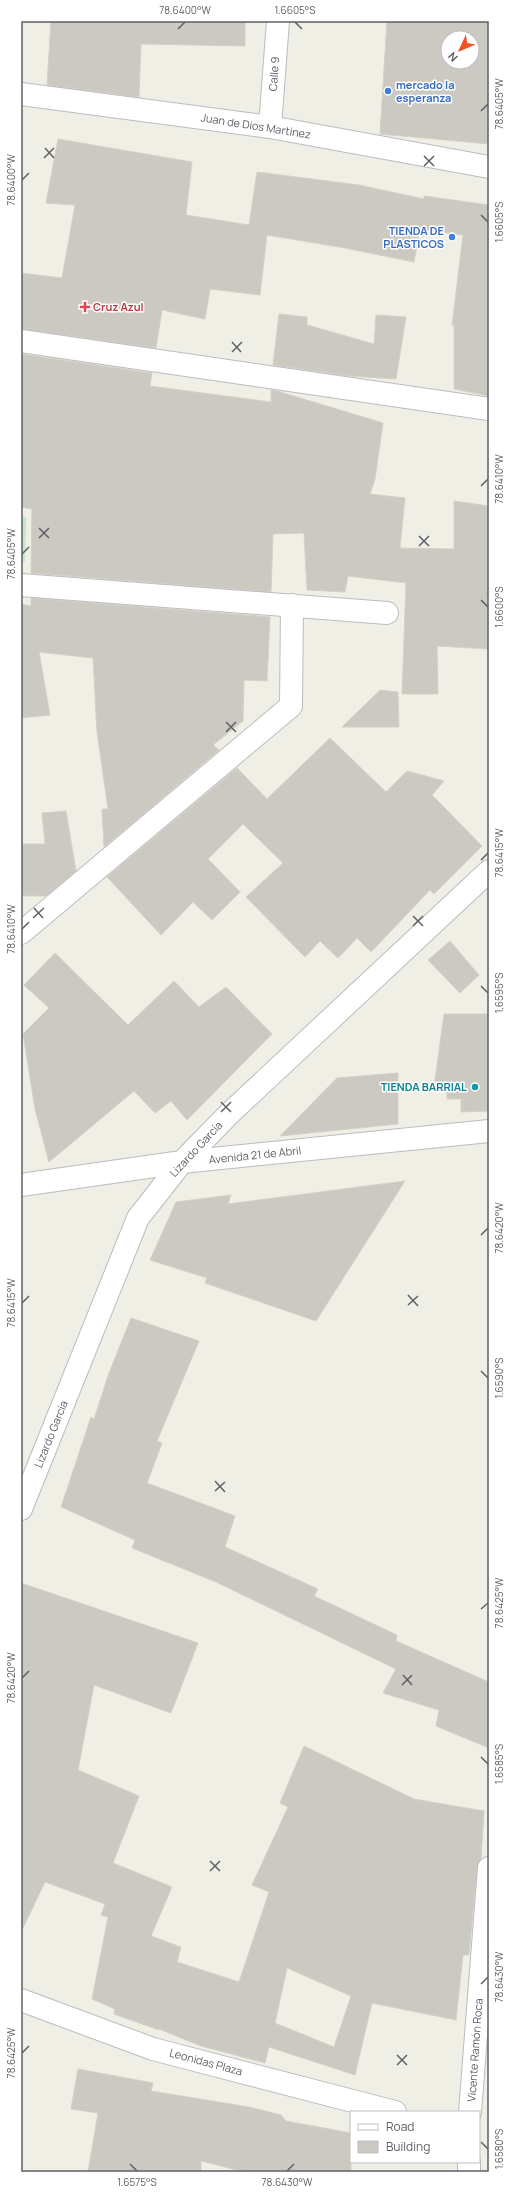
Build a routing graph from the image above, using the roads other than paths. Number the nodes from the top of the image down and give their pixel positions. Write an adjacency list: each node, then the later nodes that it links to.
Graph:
1 (278, 21): 3 (street, Calle 9)
2 (21, 94): 3 (street, Juan de Dios Martinez)
3 (270, 127): 4 (street, Juan de Dios Martinez)
4 (489, 167)
5 (21, 342): 6 (street)
6 (489, 409)
7 (21, 585): 8 (street)
8 (292, 605): 9 (street); 11 (street)
9 (387, 613)
10 (489, 871): 13 (street, Lizardo García)
11 (21, 933)
12 (489, 1131): 13 (street, Avenida 21 de Abril)
13 (182, 1162): 14 (street, Avenida 21 de Abril); 15 (street, Lizardo García)
14 (21, 1185)
15 (21, 1508)
16 (489, 1868): 18 (street, Vicente Ramón Roca)
17 (21, 2000): 19 (street, Leonidas Plaza)
18 (482, 2039): 20 (street, Vicente Ramón Roca)
19 (391, 2111)
20 (470, 2111)

